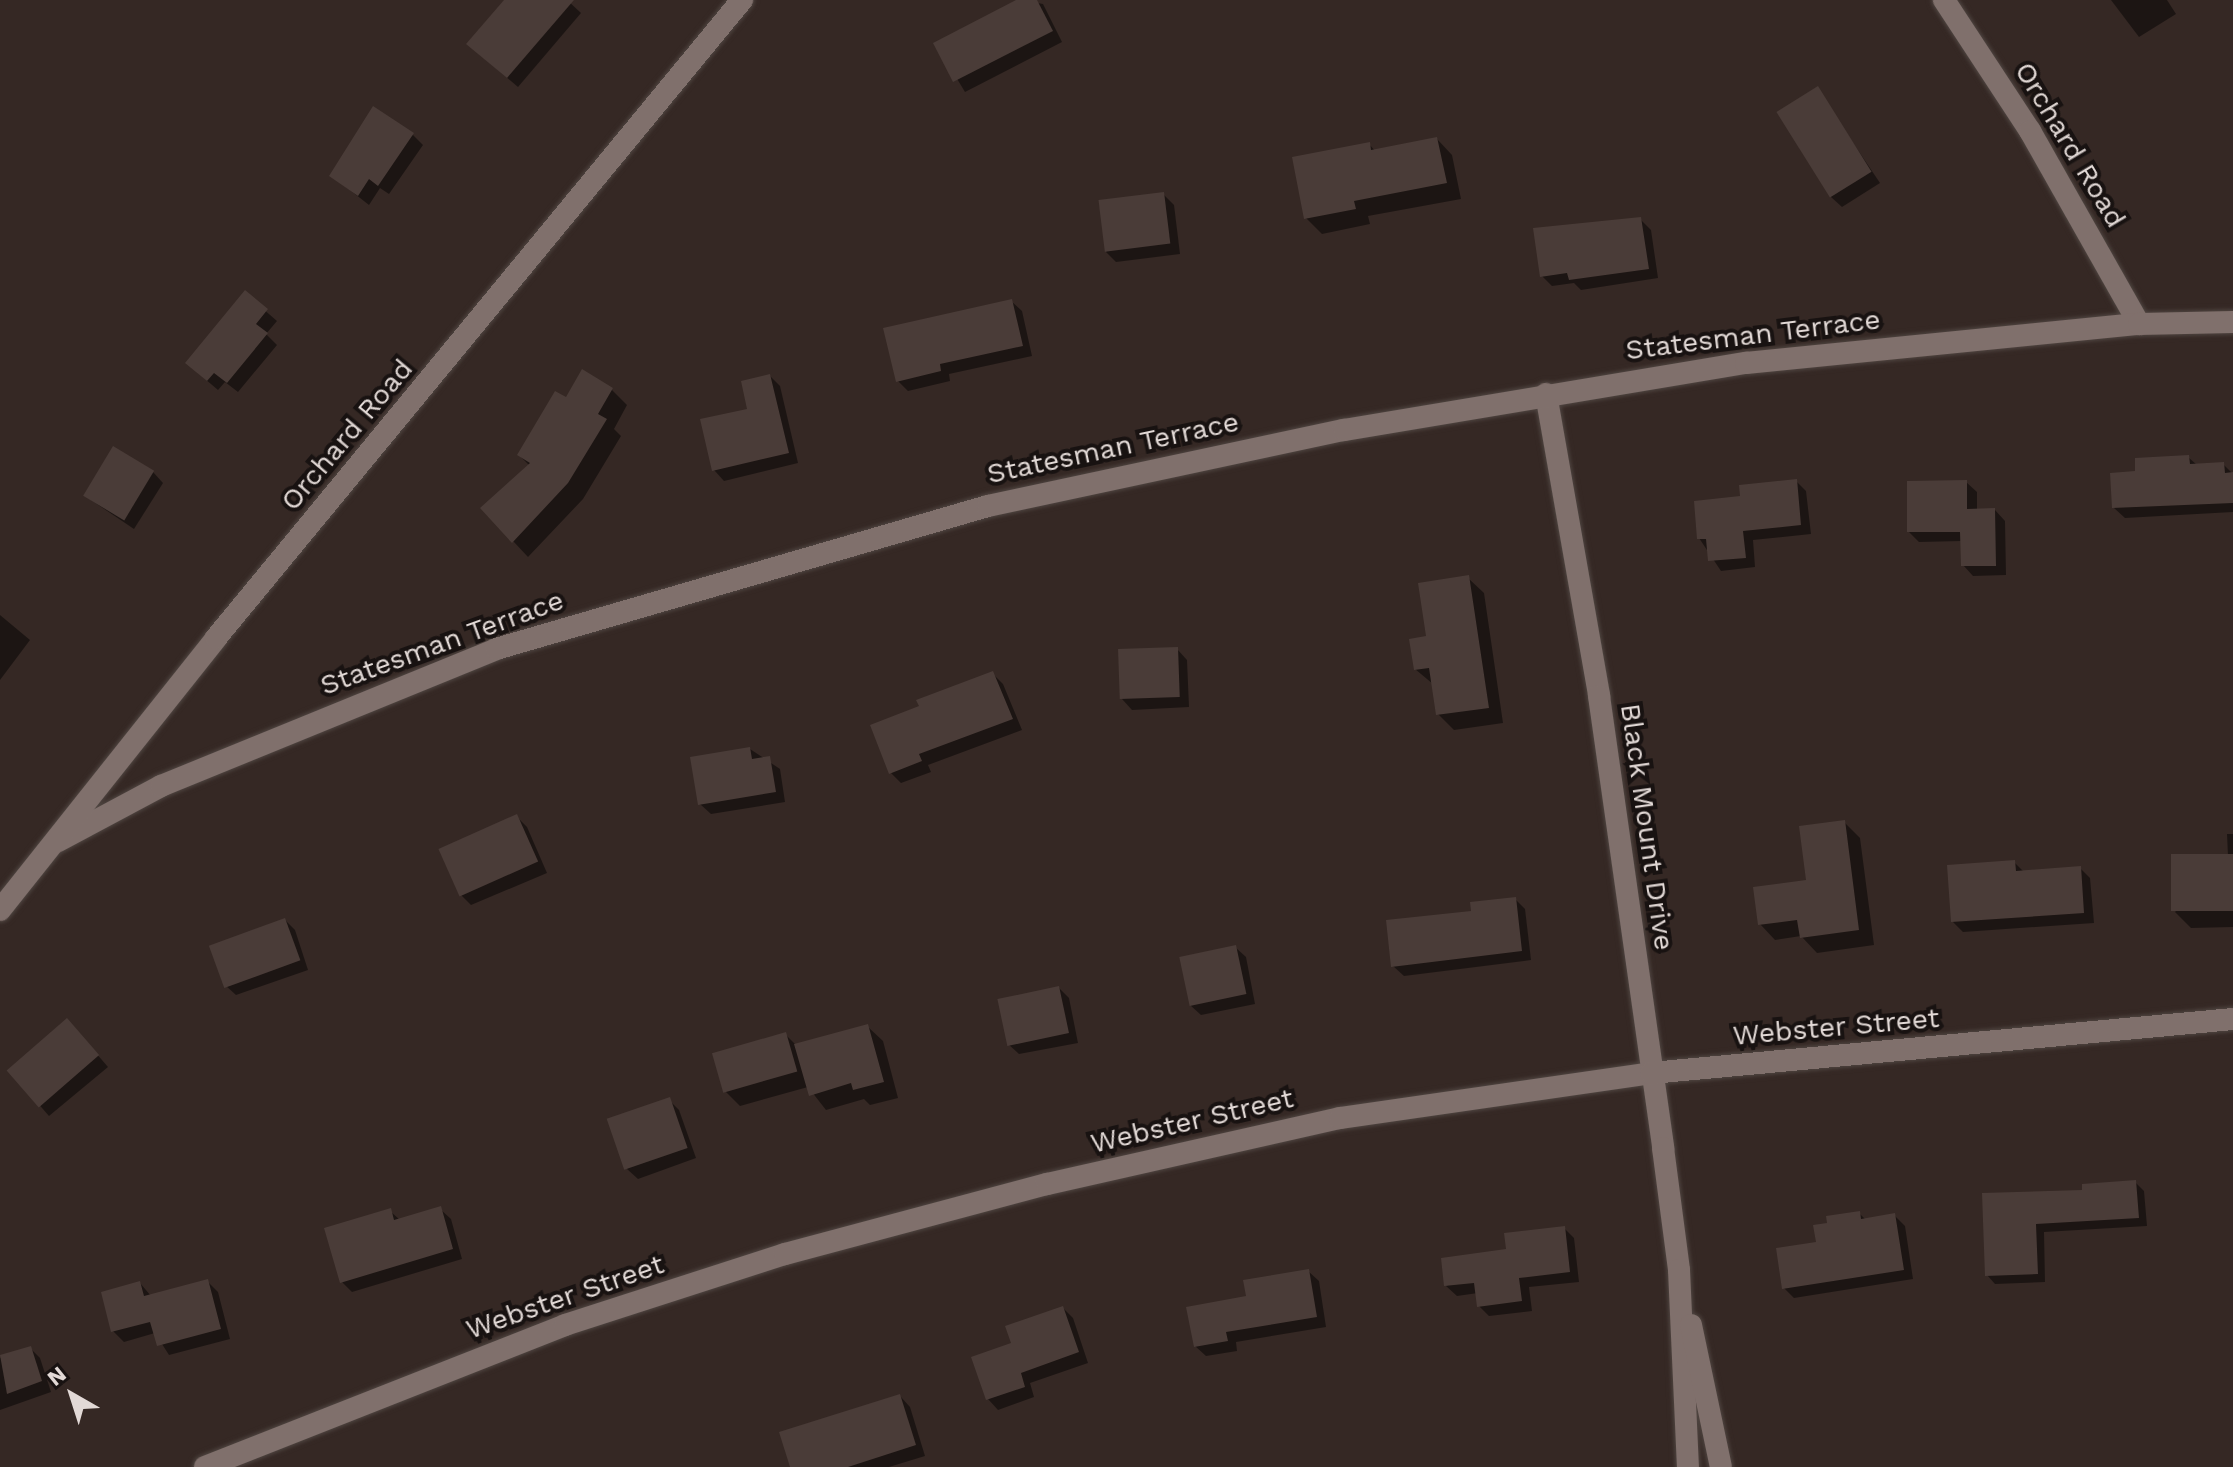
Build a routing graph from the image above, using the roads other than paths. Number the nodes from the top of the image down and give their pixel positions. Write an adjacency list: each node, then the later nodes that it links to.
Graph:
1 (742, 0): 6 (street, Orchard Road)
2 (1944, 0): 4 (street, Orchard Road)
3 (2233, 322): 4 (street, Statesman Terrace)
4 (2139, 324): 5 (street, Statesman Terrace)
5 (1546, 394): 6 (street, Statesman Terrace); 9 (street, Black Mount Drive)
6 (58, 841): 7 (street, Orchard Road)
7 (0, 910)
8 (2233, 1019): 9 (street, Webster Street)
9 (1651, 1073): 10 (street, Black Mount Drive); 11 (street, Webster Street)
10 (1679, 1270): 12 (street, Black Mount Drive); 13 (street, Black Mount Drive)
11 (205, 1467)
12 (1688, 1467)
13 (1721, 1467)

